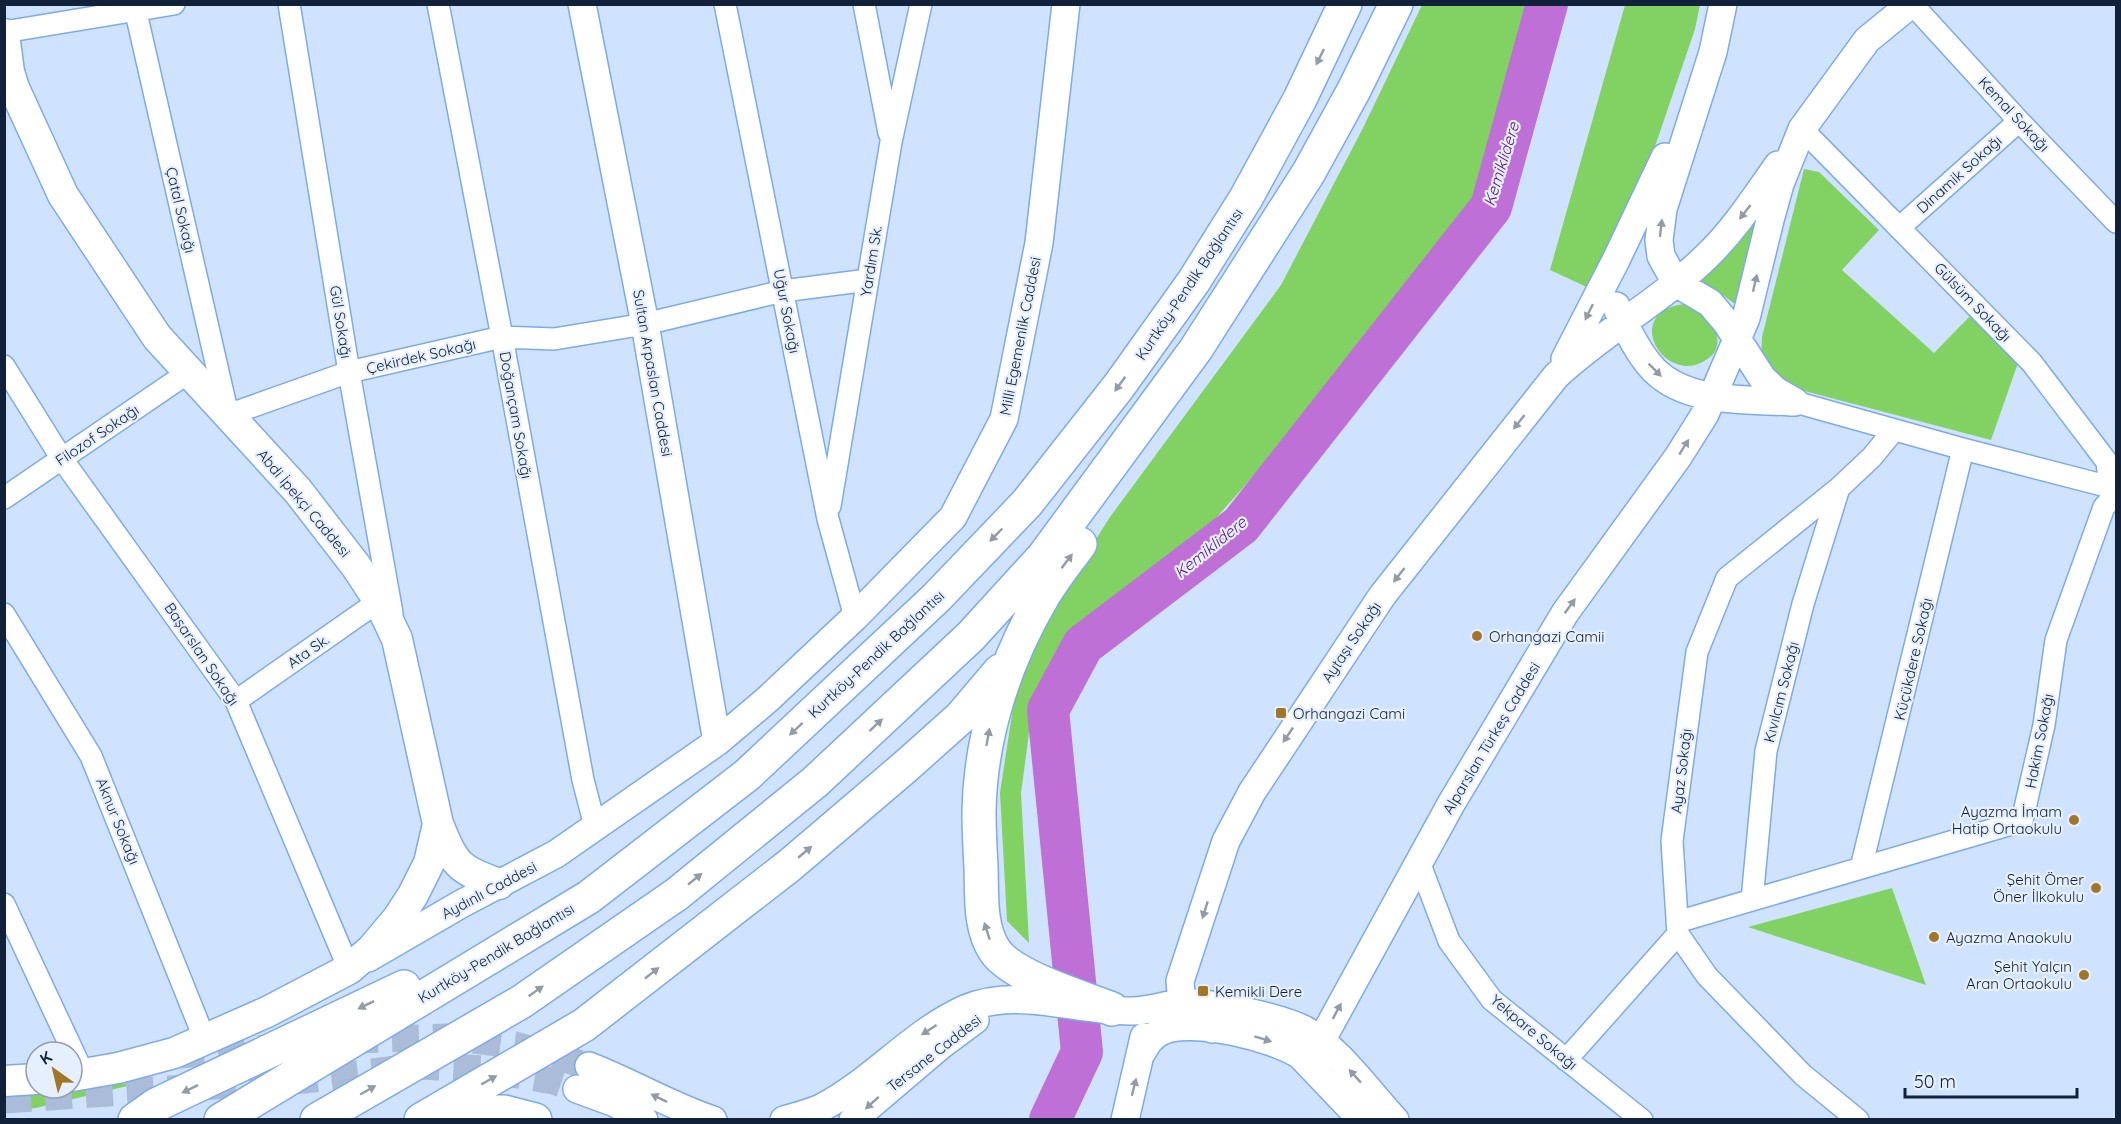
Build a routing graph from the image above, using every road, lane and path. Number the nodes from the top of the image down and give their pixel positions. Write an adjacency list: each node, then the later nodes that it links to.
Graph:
1 (174, 4): 13 (street)
2 (289, 4): 33 (street, Gül Sokağı)
3 (438, 4): 29 (street, Doğançam Sokağı)
4 (582, 4): 28 (street, Sultan Arpaslan Caddesi)
5 (726, 4): 26 (street, Uğur Sokağı)
6 (864, 4): 19 (street)
7 (921, 4): 19 (street, Yardım Sk.)
8 (1066, 4): 47 (street, Milli Egemenlik Caddesi)
9 (1345, 4): 57 (highway, Kurtköy-Pendik Bağlantısı, one-way to 57)
10 (1396, 4): 22 (highway)
11 (1723, 4): 15 (street)
12 (1912, 4): 17 (street, Kemal Sokağı); 18 (street)
13 (135, 8): 14 (street); 37 (street, Çatal Sokağı)
14 (4, 33): 16 (main road, Abdi İpekçi Caddesi)
15 (1713, 52): 23 (street); 25 (street, one-way to 15)
16 (7, 73): 32 (main road, Abdi İpekçi Caddesi)
17 (2019, 121): 20 (street, Kemal Sokağı); 21 (street, Dinamik Sokağı)
18 (1802, 129): 21 (street, Gülsüm Sokağı); 25 (street, one-way to 25); 30 (street, one-way to 18)
19 (891, 142): 24 (street, Yardım Sk.)
20 (2116, 222)
21 (1899, 228): 42 (street, Gülsüm Sokağı)
22 (1269, 237): 49 (highway, one-way to 22); 79 (highway, one-way to 22)
23 (1616, 260): 27 (street); 34 (street, one-way to 34)
24 (868, 280): 26 (street, Çekirdek Sokağı); 44 (street, Yardım Sk.)
25 (1676, 283): 27 (street); 30 (street)
26 (783, 291): 28 (street, Çekirdek Sokağı); 44 (street, Uğur Sokağı)
27 (1623, 322): 34 (street); 35 (street, one-way to 35)
28 (645, 324): 29 (street, Çekirdek Sokağı); 51 (street, Sultan Arpaslan Caddesi)
29 (502, 337): 33 (street, Çekirdek Sokağı); 53 (street, Doğançam Sokağı)
30 (1737, 338): 35 (street); 36 (street)
31 (4, 366): 40 (street, Başarslan Sokağı)
32 (189, 372): 37 (main road, Abdi İpekçi Caddesi); 40 (street, Filozof Sokağı)
33 (349, 372): 37 (street, Çekirdek Sokağı); 48 (street, Gül Sokağı)
34 (1556, 376): 64 (street, Aytaşı Sokağı, one-way to 64)
35 (1712, 396): 36 (street); 54 (street, Alparslan Türkeş Caddesi, one-way to 35)
36 (1795, 402): 38 (street)
37 (228, 415): 45 (main road, Abdi İpekçi Caddesi)
38 (1894, 430): 39 (street); 41 (street, Ayaz Sokağı)
39 (1963, 449): 42 (street); 55 (street, Küçükdere Sokağı)
40 (63, 459): 43 (street, Filozof Sokağı); 50 (street, Başarslan Sokağı)
41 (1839, 488): 58 (street, Kıvılcım Sokağı); 61 (street, Ayaz Sokağı)
42 (2114, 492): 55 (street, Hakim Sokağı)
43 (4, 498)
44 (828, 519): 47 (street, Uğur Sokağı)
45 (379, 601): 48 (main road, Abdi İpekçi Caddesi); 50 (street, Ata Sk.)
46 (4, 614): 68 (street, Aknur Sokağı)
47 (855, 616): 51 (street, Aydınlı Caddesi)
48 (397, 639): 52 (main road, Abdi İpekçi Caddesi)
49 (1021, 641): 63 (highway, one-way to 49); 80 (highway, one-way to 49)
50 (236, 701): 62 (street, Başarslan Sokağı)
51 (717, 742): 53 (street, Aydınlı Caddesi)
52 (438, 824): 56 (main road); 62 (main road, Abdi İpekçi Caddesi)
53 (595, 825): 56 (street, Aydınlı Caddesi)
54 (1419, 861): 69 (street, Alparslan Türkeş Caddesi, one-way to 54); 71 (street, Yekpare Sokağı)
55 (1862, 868): 58 (street, Hakim Sokağı)
56 (499, 884): 62 (street, Aydınlı Caddesi)
57 (589, 897): 77 (highway, one-way to 77); 78 (highway, Kurtköy-Pendik Bağlantısı)
58 (1752, 900): 61 (street, Hakim Sokağı)
59 (4, 904): 60 (street)
60 (9, 926): 67 (street)
61 (1677, 928): 71 (street); 91 (street)
62 (349, 969): 68 (main road, Aydınlı Caddesi)
63 (1023, 986): 65 (highway); 85 (street, one-way to 85); 86 (street, Tersane Caddesi, one-way to 86)
64 (1182, 992): 65 (street); 66 (street); 69 (street)
65 (1122, 1010): 70 (street)
66 (1212, 1029): 69 (street, one-way to 69); 70 (street)
67 (62, 1040)
68 (205, 1040): 73 (main road, Aydınlı Caddesi)
69 (1315, 1052): 88 (street); 89 (street, one-way to 69)
70 (1141, 1054): 87 (street, one-way to 70)
71 (1566, 1060): 90 (street, Yekpare Sokağı)
72 (589, 1066): 84 (street, one-way to 72)
73 (84, 1074)
74 (24, 1080): 75 (main road)
75 (4, 1081)
76 (577, 1089): 83 (street)
77 (135, 1119)
78 (221, 1119)
79 (317, 1119)
80 (421, 1119)
81 (448, 1119): 82 (highway)
82 (535, 1119)
83 (644, 1119)
84 (713, 1119)
85 (784, 1119)
86 (853, 1119)
87 (1125, 1119)
88 (1362, 1119)
89 (1395, 1119)
90 (1642, 1119)
91 (1858, 1119)

